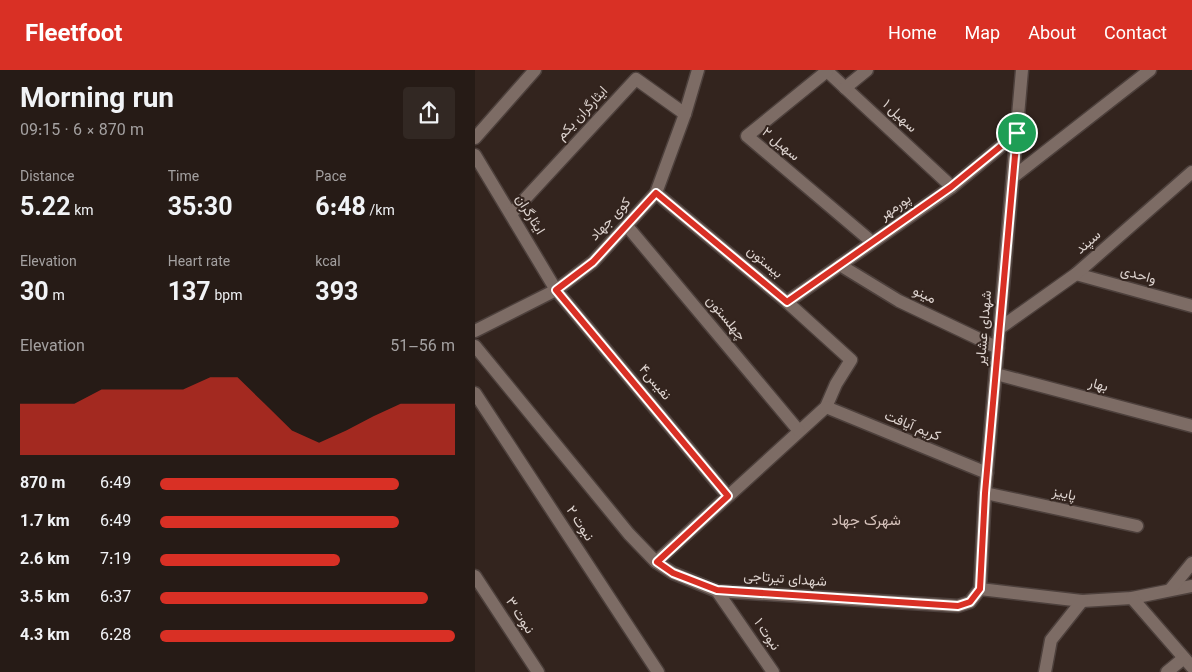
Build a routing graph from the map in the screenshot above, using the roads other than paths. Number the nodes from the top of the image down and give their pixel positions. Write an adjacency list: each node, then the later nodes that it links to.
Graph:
1 (535, 70): 10 (street)
2 (698, 70): 8 (street, کوی جهاد)
3 (826, 70): 7 (street, سهیل ۱); 18 (street, سهیل ۲)
4 (867, 70): 7 (street)
5 (1022, 70): 9 (street, شهدای عشایر)
6 (1150, 70): 12 (street)
7 (845, 88): 14 (street, سهیل ۱)
8 (685, 114): 15 (street, کوی جهاد); 16 (street, ایثارگران یکم)
9 (1017, 133): 12 (street, شهدای عشایر); 14 (street, پورمهر)
10 (475, 138)
11 (475, 155): 16 (street, ایثارگران)
12 (1013, 177): 24 (street, شهدای عشایر)
13 (1189, 178): 20 (street, سپند)
14 (951, 187): 18 (street, پورمهر)
15 (656, 193): 17 (street, کوی جهاد); 22 (street, بیستون)
16 (511, 214): 21 (street, ایثارگران)
17 (627, 226): 21 (street, کوی جهاد); 32 (street, چهلستون)
18 (872, 242): 19 (street, پورمهر)
19 (840, 265): 22 (street, پورمهر); 27 (street, مینو)
20 (1076, 274): 23 (street, واحدی); 24 (street, سپند)
21 (556, 290): 25 (street, کوی جهاد); 35 (street, نفیس۴)
22 (787, 302): 30 (street, بیستون)
23 (1192, 306)
24 (1000, 328): 27 (street, شهدای عشایر)
25 (475, 332)
26 (475, 346): 37 (street, شهدای تیرتاجی)
27 (998, 348): 28 (street, شهدای عشایر)
28 (996, 374): 31 (street, بهار); 33 (street, شهدای عشایر)
29 (475, 393): 48 (street, نبوت ۲)
30 (825, 408): 32 (street); 33 (street, کریم آیافت)
31 (1192, 426)
32 (799, 431): 35 (street)
33 (987, 473): 34 (street, شهدای عشایر)
34 (985, 493): 36 (street, پاییز); 41 (street, شهدای عشایر)
35 (728, 496): 37 (street)
36 (1137, 526)
37 (657, 562): 42 (street, شهدای تیرتاجی)
38 (1192, 563): 43 (street)
39 (475, 576): 47 (street, نبوت ۳)
40 (1192, 586): 43 (street)
41 (980, 589): 42 (street, شهدای تیرتاجی); 45 (street)
42 (717, 590): 49 (street, نبوت ۱)
43 (1170, 590): 44 (street)
44 (1132, 598): 45 (street); 46 (street)
45 (1082, 601): 50 (street)
46 (1188, 662): 51 (street)
47 (538, 672)
48 (658, 672)
49 (773, 672)
50 (1045, 672)
51 (1167, 672)

